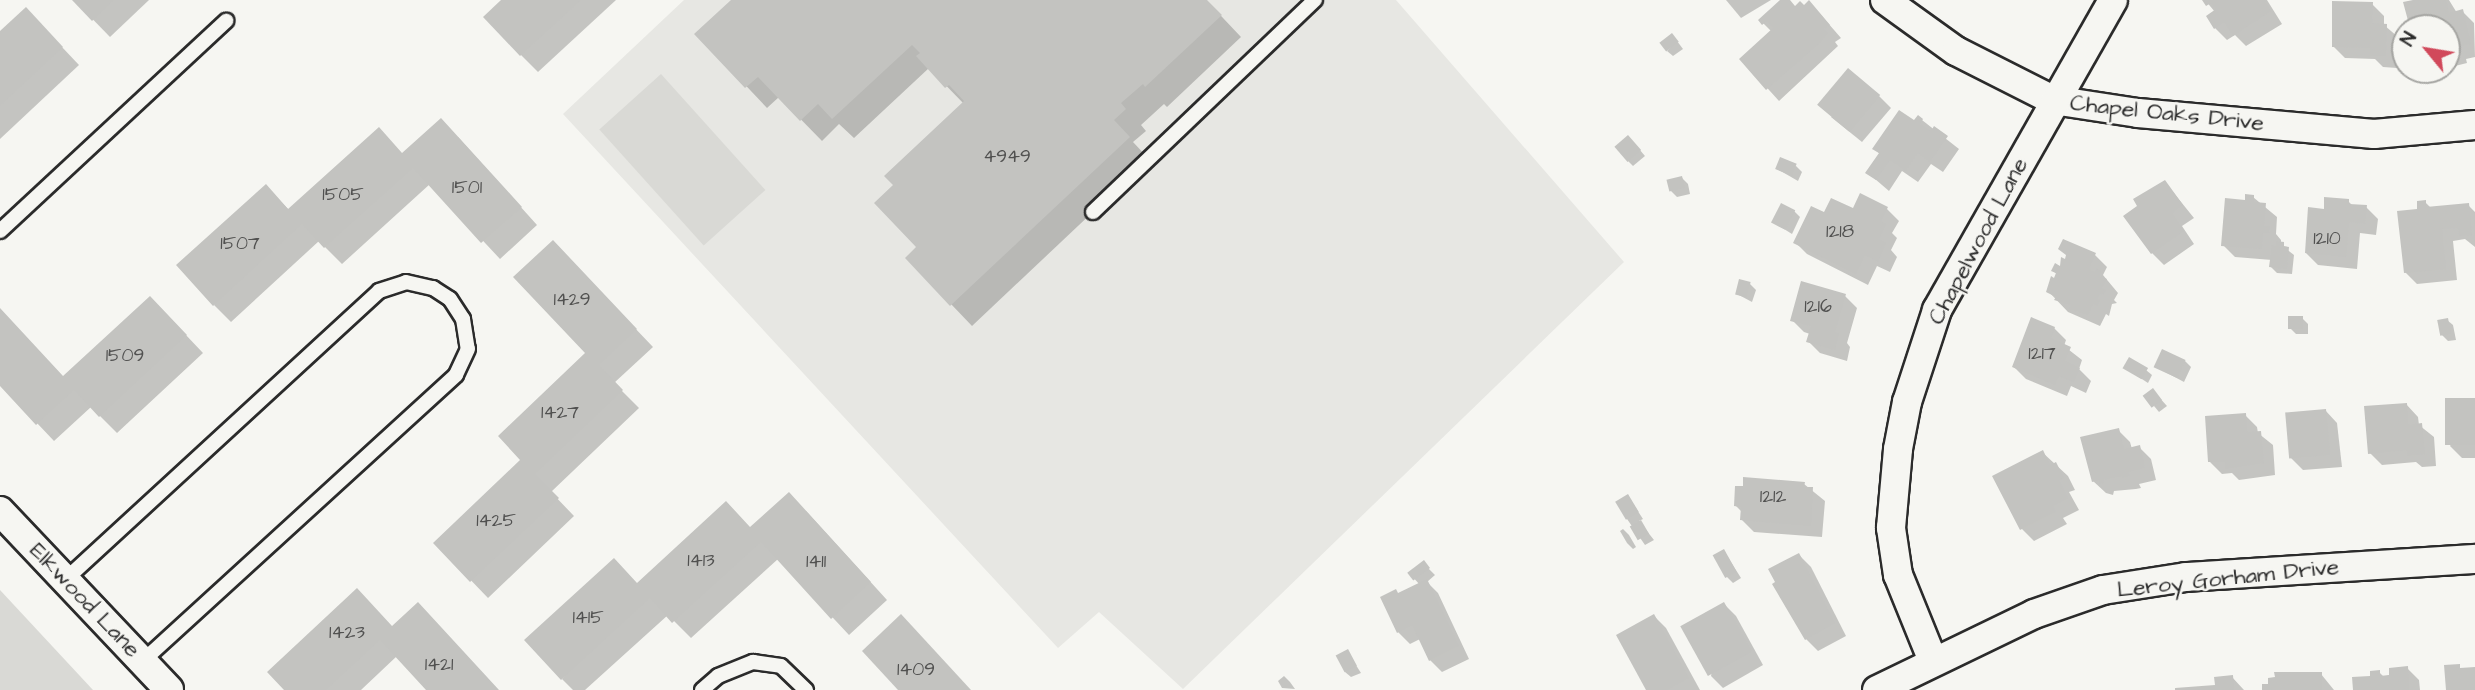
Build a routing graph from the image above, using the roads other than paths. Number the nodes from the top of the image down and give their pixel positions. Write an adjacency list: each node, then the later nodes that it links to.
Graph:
1 (1315, 0): 7 (lane)
2 (1885, 0): 5 (street, Chapel Oaks Drive)
3 (2113, 0): 5 (street, Chapelwood Lane)
4 (226, 21): 8 (lane)
5 (2053, 100): 6 (street, Chapel Oaks Drive); 13 (street, Chapelwood Lane)
6 (2475, 125)
7 (1093, 212)
8 (0, 231)
9 (0, 511): 11 (street, Elkwood Lane)
10 (2475, 559): 13 (street, Leroy Gorham Drive)
11 (66, 579): 12 (street, Elkwood Lane); 12 (lane)
12 (143, 661): 14 (street, Elkwood Lane)
13 (1933, 661): 17 (street, Leroy Gorham Drive)
14 (169, 690)
15 (702, 690): 16 (lane)
16 (806, 690)
17 (1877, 690)

